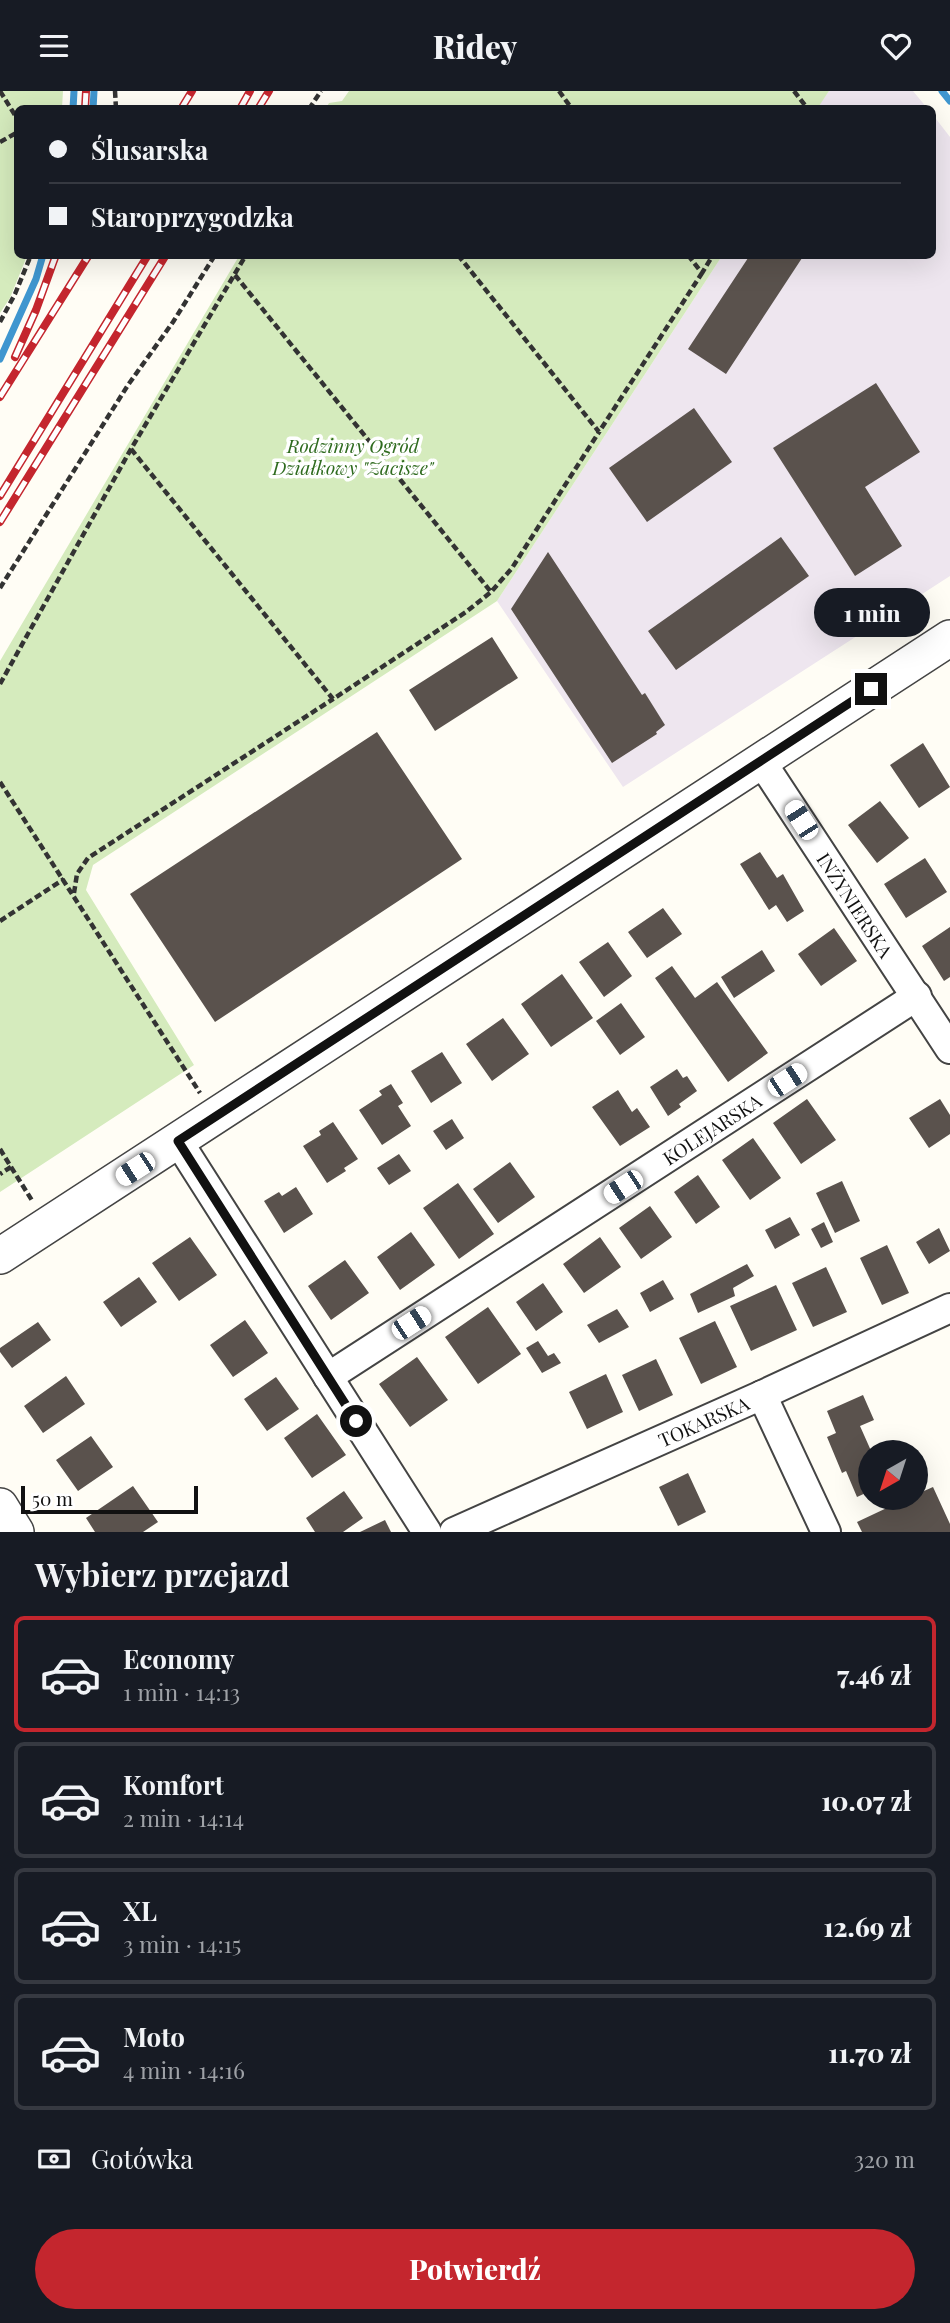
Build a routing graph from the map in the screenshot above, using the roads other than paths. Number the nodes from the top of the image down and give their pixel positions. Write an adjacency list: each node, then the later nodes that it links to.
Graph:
1 (950, 638): 2 (street)
2 (761, 761): 3 (street, INŻYNIERSKA); 5 (street)
3 (917, 996): 4 (street, INŻYNIERSKA); 8 (street, KOLEJARSKA)
4 (950, 1049)
5 (178, 1141): 6 (street); 8 (street)
6 (0, 1257)
7 (950, 1308): 9 (street, TOKARSKA)
8 (328, 1377): 12 (street)
9 (762, 1395): 13 (street, TOKARSKA); 14 (street)
10 (0, 1506): 11 (street)
11 (16, 1532)
12 (427, 1532)
13 (454, 1532)
14 (826, 1532)

